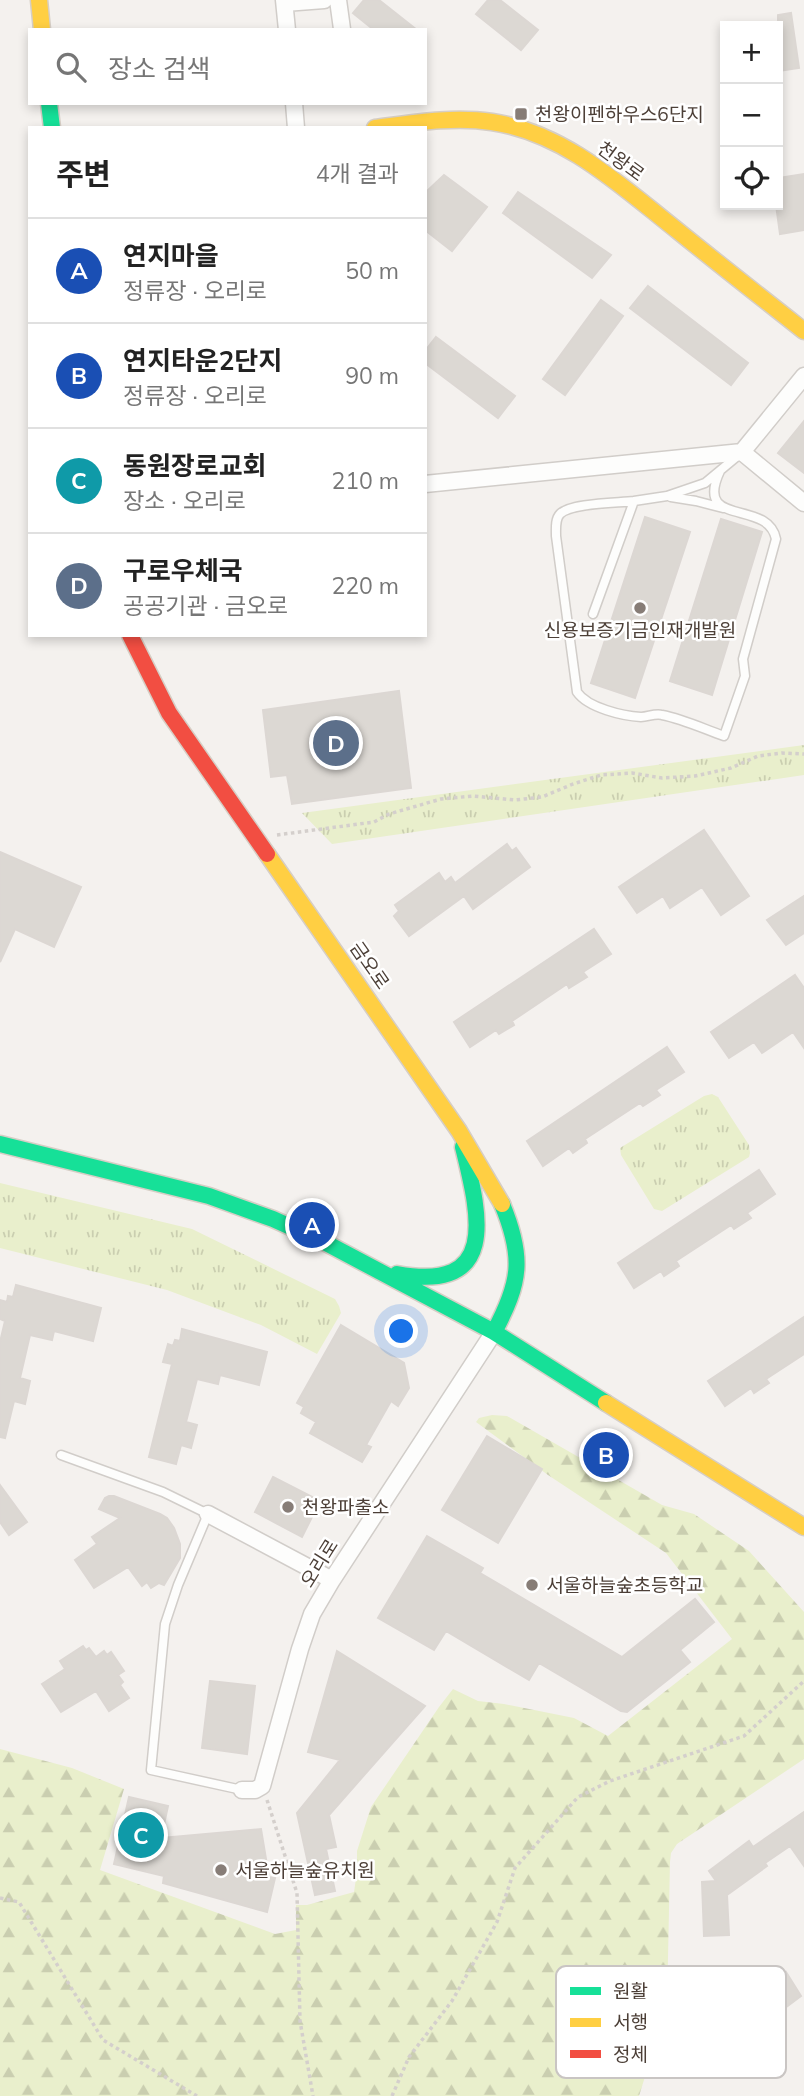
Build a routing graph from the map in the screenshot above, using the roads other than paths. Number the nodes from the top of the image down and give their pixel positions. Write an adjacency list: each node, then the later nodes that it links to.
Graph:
1 (39, 0): 5 (main road)
2 (324, 0): 4 (street)
3 (338, 0): 7 (street)
4 (284, 2): 6 (street)
5 (42, 28)
6 (287, 28)
7 (342, 28)
8 (49, 105): 10 (main road)
9 (294, 105): 11 (street)
10 (52, 126)
11 (296, 126)
12 (395, 126): 13 (main road, 천왕로)
13 (804, 331)
14 (804, 376): 15 (street)
15 (742, 452): 16 (lane); 17 (street); 20 (street)
16 (720, 471): 18 (lane); 21 (lane)
17 (427, 484)
18 (667, 496): 19 (lane); 21 (lane)
19 (634, 501): 21 (lane); 22 (lane)
20 (804, 503)
21 (729, 510)
22 (593, 614)
23 (131, 637): 24 (main road, 금오로)
24 (459, 1131): 26 (main road); 27 (main road, 금오로)
25 (0, 1144): 26 (main road)
26 (380, 1270): 27 (main road)
27 (494, 1332): 30 (main road); 31 (street, 오리로)
28 (61, 1455): 29 (lane)
29 (208, 1514): 31 (street); 32 (lane)
30 (804, 1527)
31 (332, 1580): 32 (street, 오리로)
32 (242, 1790)

